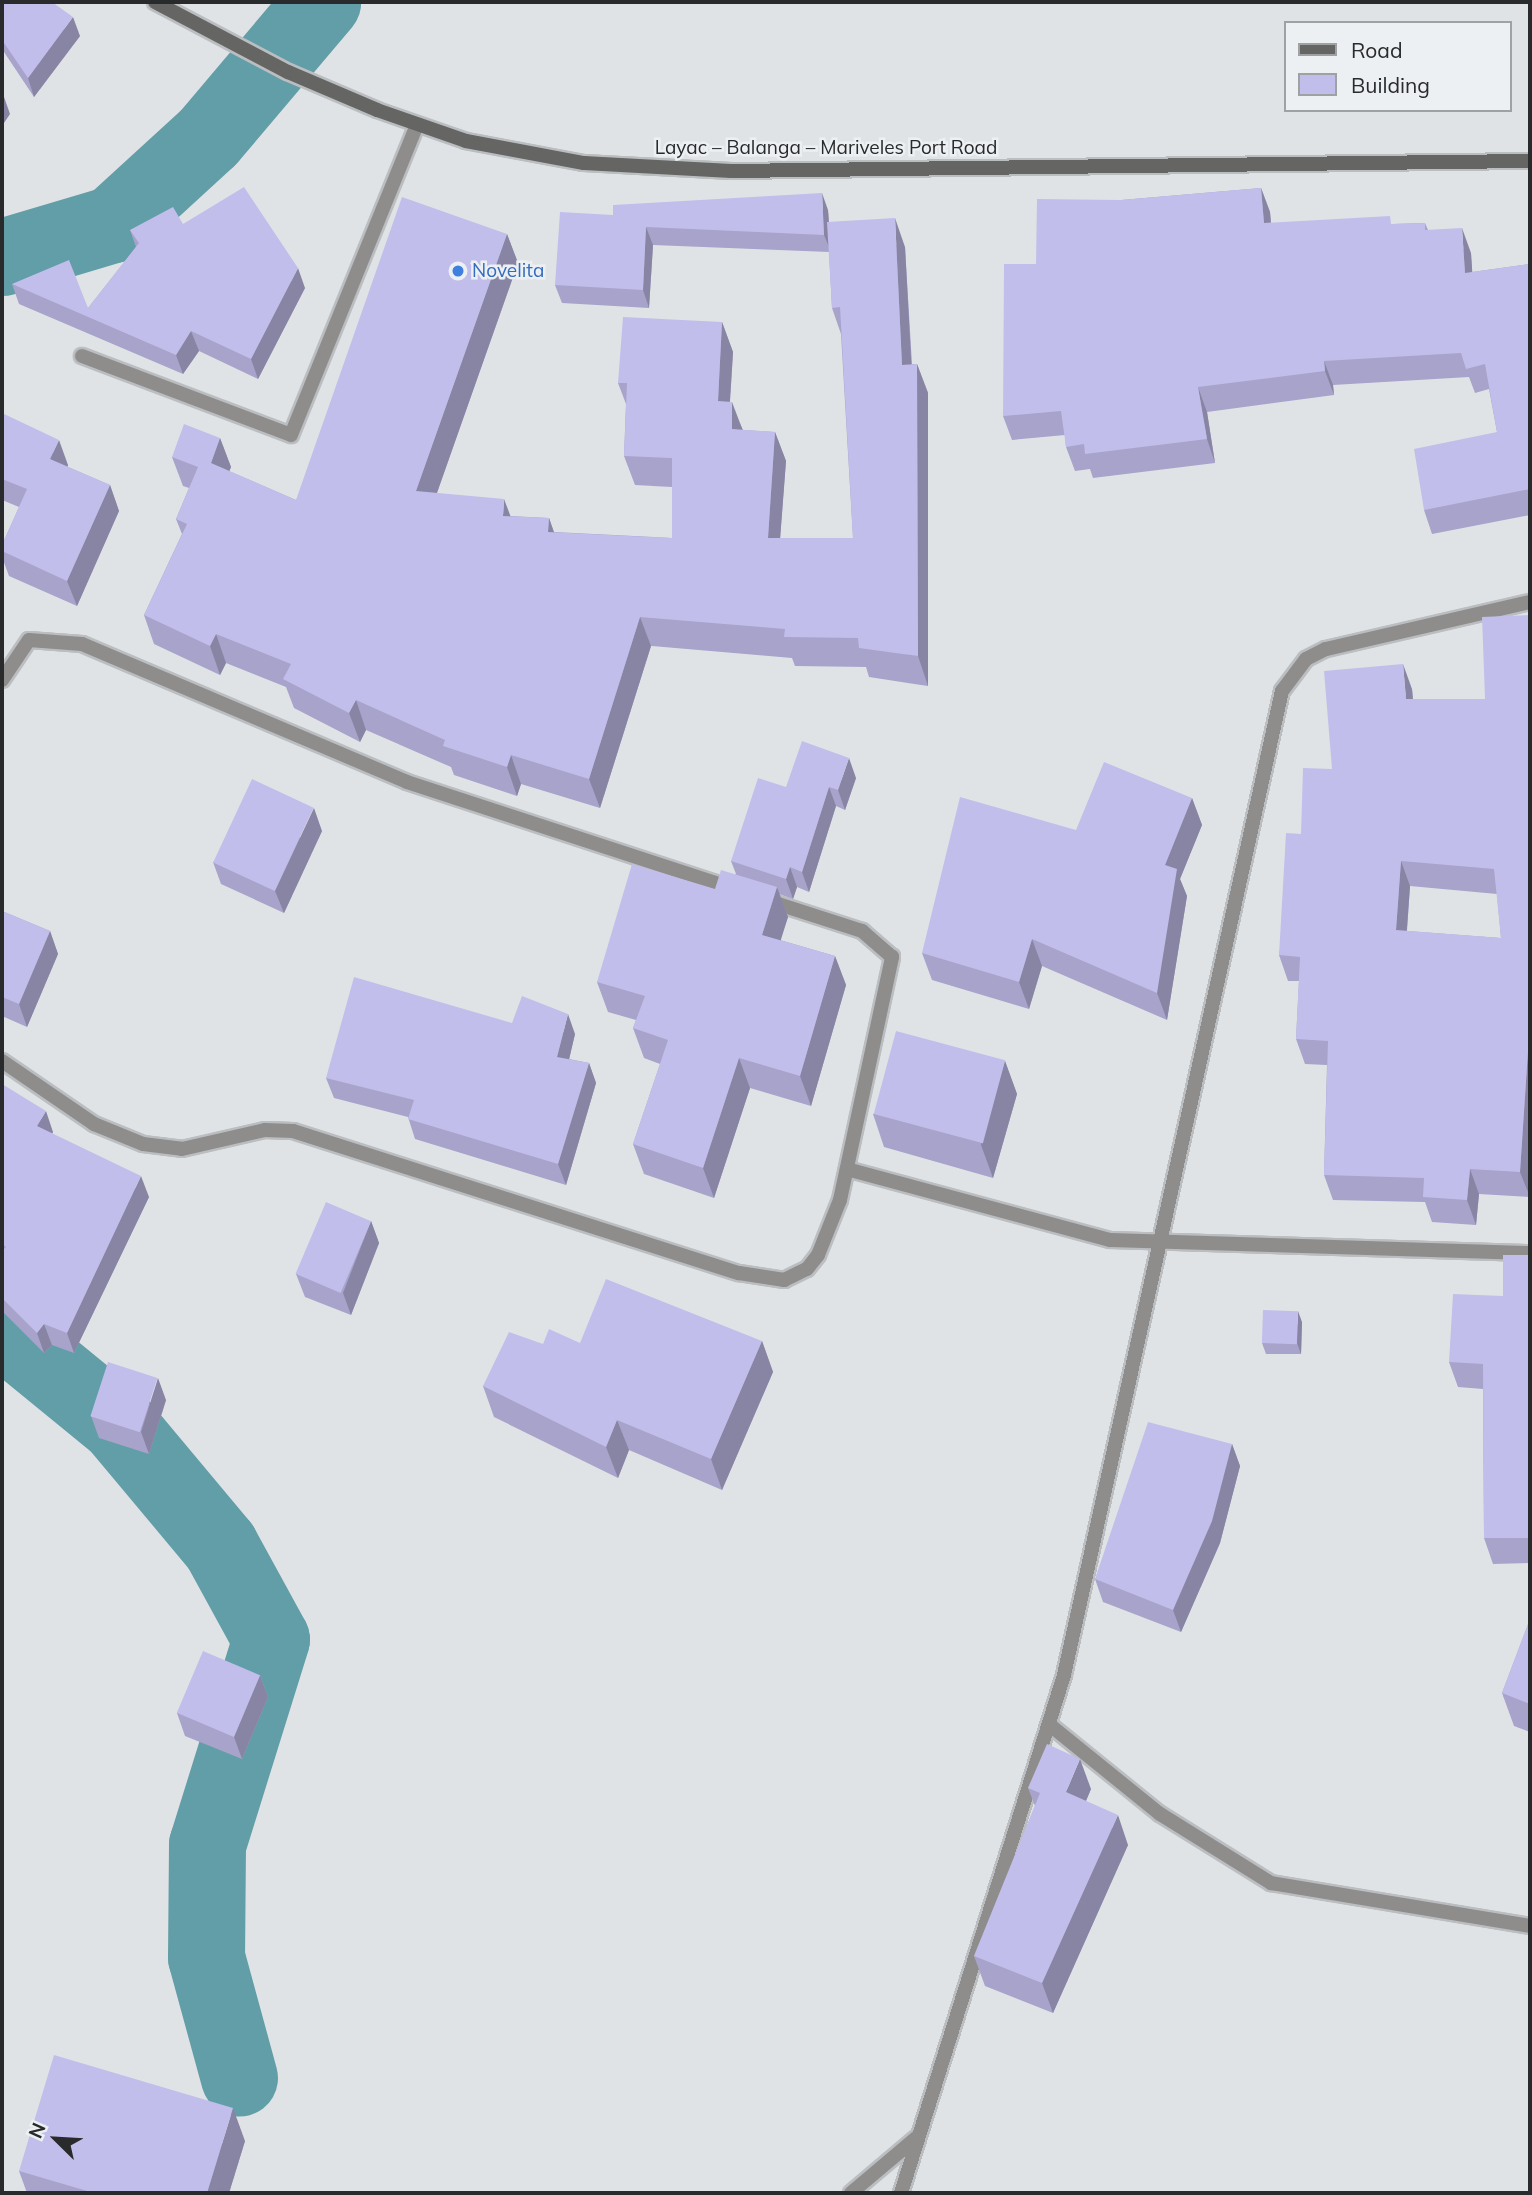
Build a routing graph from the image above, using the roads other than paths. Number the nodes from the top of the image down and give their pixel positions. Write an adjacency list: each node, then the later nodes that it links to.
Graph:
1 (155, 2): 2 (main road, Layac – Balanga – Mariveles Port Road)
2 (417, 125): 3 (main road, Layac – Balanga – Mariveles Port Road); 4 (street)
3 (1530, 161)
4 (82, 356)
5 (1530, 602): 9 (street)
6 (2, 680): 8 (street)
7 (2, 1061): 8 (street)
8 (847, 1169): 9 (street)
9 (1158, 1241): 10 (street); 11 (street)
10 (1530, 1253)
11 (1050, 1725): 12 (street); 13 (street)
12 (1530, 1926)
13 (916, 2138): 14 (street); 15 (street)
14 (851, 2193)
15 (901, 2193)

